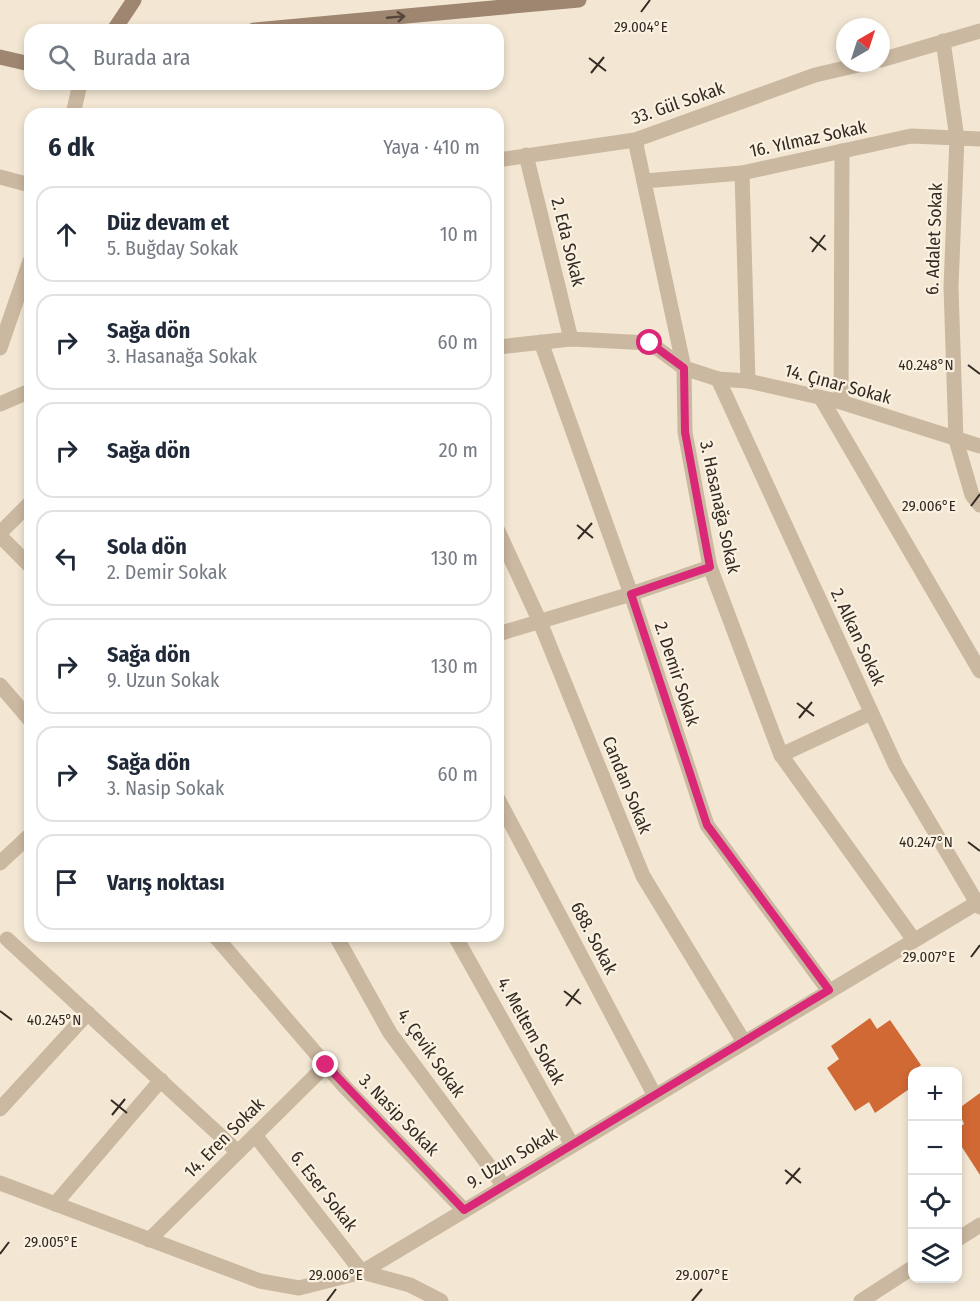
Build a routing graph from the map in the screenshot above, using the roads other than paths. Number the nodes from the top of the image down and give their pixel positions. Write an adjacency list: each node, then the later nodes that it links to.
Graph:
1 (134, 0): 3 (main road)
2 (579, 0): 4 (main road, one-way to 2)
3 (118, 24)
4 (319, 24)
5 (980, 31): 6 (street)
6 (943, 40): 8 (street); 13 (street, 6. Adalet Sokak)
7 (0, 57): 9 (main road)
8 (890, 58)
9 (24, 63)
10 (836, 70): 15 (street, 33. Gül Sokak)
11 (79, 90): 12 (street)
12 (74, 108)
13 (957, 138): 14 (street, 16. Yılmaz Sokak); 16 (street, 16. Yılmaz Sokak); 37 (street, 6. Adalet Sokak)
14 (980, 139)
15 (635, 140): 17 (street, 33. Gül Sokak); 21 (street, 3. Hasanağa Sokak)
16 (843, 151): 19 (street, 16. Yılmaz Sokak); 35 (street)
17 (526, 155): 18 (street, 33. Gül Sokak); 26 (street, 2. Eda Sokak)
18 (504, 159)
19 (742, 173): 21 (street, 16. Yılmaz Sokak); 32 (street)
20 (0, 177): 22 (street)
21 (644, 181): 30 (street, 3. Hasanağa Sokak)
22 (24, 183)
23 (24, 279): 25 (street)
24 (0, 297): 25 (street)
25 (16, 302): 29 (street)
26 (571, 339): 27 (street, 14. Çınar Sokak); 30 (street, 14. Çınar Sokak)
27 (541, 342): 28 (street, 14. Çınar Sokak); 45 (street, 2. Demir Sokak)
28 (504, 346)
29 (0, 348)
30 (684, 368): 31 (street, 14. Çınar Sokak); 44 (street, 3. Hasanağa Sokak)
31 (718, 379): 32 (street, 14. Çınar Sokak); 51 (street, 2. Alkan Sokak)
32 (748, 381): 34 (street, 14. Çınar Sokak)
33 (24, 394): 36 (street)
34 (821, 398): 35 (street, 14. Çınar Sokak); 48 (street)
35 (841, 402): 37 (street, 14. Çınar Sokak)
36 (0, 404)
37 (956, 440): 38 (street, 14. Çınar Sokak); 39 (street, 6. Adalet Sokak)
38 (980, 446)
39 (980, 505)
40 (24, 509): 41 (street)
41 (0, 534): 43 (street)
42 (504, 544): 46 (street, Candan Sokak)
43 (24, 560)
44 (710, 567): 45 (street); 52 (street, 3. Hasanağa Sokak)
45 (631, 594): 46 (street); 62 (street, 2. Demir Sokak)
46 (540, 622): 47 (street); 64 (street, Candan Sokak)
47 (504, 632)
48 (980, 671)
49 (0, 685): 50 (street)
50 (24, 713)
51 (871, 713): 52 (street); 56 (street, 2. Alkan Sokak)
52 (781, 755): 58 (street, 3. Hasanağa Sokak)
53 (504, 810): 67 (street, 688. Sokak)
54 (24, 839): 55 (street)
55 (3, 853)
56 (979, 904): 58 (street, 9. Uzun Sokak)
57 (2, 939): 63 (street)
58 (914, 940): 62 (street, 9. Uzun Sokak)
59 (220, 942): 65 (street, 3. Nasip Sokak)
60 (339, 942): 73 (street, 4. Çevik Sokak)
61 (458, 942): 70 (street, 4. Meltem Sokak)
62 (829, 990): 64 (street, 9. Uzun Sokak)
63 (88, 1013): 66 (street); 68 (street)
64 (744, 1041): 67 (street, 9. Uzun Sokak)
65 (326, 1065): 69 (street, 14. Eren Sokak); 75 (street, 3. Nasip Sokak)
66 (161, 1080): 71 (street); 74 (street)
67 (655, 1096): 70 (street, 9. Uzun Sokak)
68 (0, 1109)
69 (255, 1135): 71 (street, 14. Eren Sokak); 80 (street, 6. Eser Sokak)
70 (572, 1145): 73 (street, 9. Uzun Sokak)
71 (238, 1152): 78 (street, 14. Eren Sokak)
72 (0, 1183): 74 (street, 9. Uzun Sokak)
73 (504, 1186): 75 (street, 9. Uzun Sokak)
74 (55, 1204): 78 (street, 9. Uzun Sokak)
75 (464, 1210): 80 (street, 9. Uzun Sokak)
76 (980, 1225): 77 (street)
77 (962, 1236)
78 (149, 1240): 81 (street, 9. Uzun Sokak)
79 (908, 1271): 83 (street)
80 (362, 1272): 81 (street, 9. Uzun Sokak); 82 (street)
81 (301, 1294)
82 (441, 1301)
83 (861, 1301)

